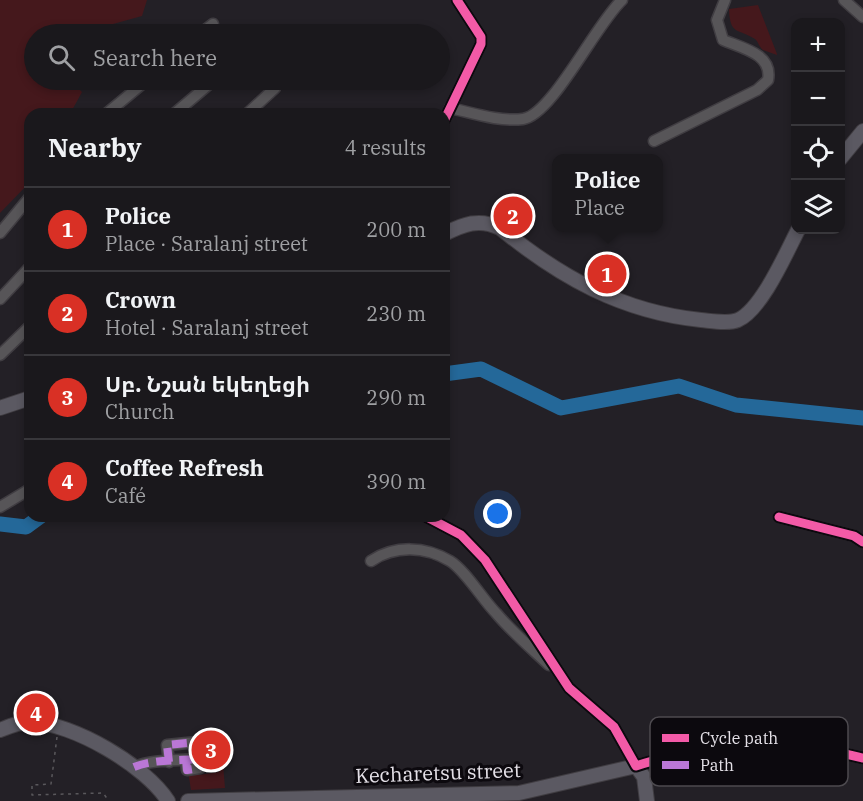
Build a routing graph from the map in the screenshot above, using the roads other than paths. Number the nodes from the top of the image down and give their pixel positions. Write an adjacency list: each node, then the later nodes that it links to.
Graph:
1 (458, 0): 12 (street)
2 (622, 0): 12 (street)
3 (725, 0): 14 (street)
4 (844, 0): 5 (street)
5 (863, 17)
6 (135, 90): 9 (street)
7 (202, 90): 10 (street)
8 (273, 90): 11 (street)
9 (113, 108)
10 (181, 108)
11 (253, 108)
12 (450, 108)
13 (863, 131): 15 (main road)
14 (654, 141)
15 (845, 153)
16 (24, 204): 18 (street)
17 (450, 232): 19 (main road)
18 (0, 233)
19 (796, 234)
20 (24, 273): 21 (street)
21 (0, 299)
22 (24, 332): 23 (street)
23 (0, 355)
24 (24, 400): 25 (main road)
25 (0, 408)
26 (24, 493): 27 (street)
27 (0, 507)
28 (779, 517): 30 (street)
29 (436, 522): 32 (street)
30 (863, 542)
31 (371, 561): 32 (street)
32 (561, 675): 39 (street)
33 (0, 730): 40 (main road)
34 (848, 755): 35 (street, Kecharetsu street)
35 (863, 758)
36 (186, 760): 38 (street); 38 (street); 41 (street)
37 (650, 761): 39 (street, Kecharetsu street)
38 (169, 762): 40 (street)
39 (636, 766): 42 (main road, Kecharetsu street); 46 (main road)
40 (134, 767): 44 (main road)
41 (200, 768)
42 (519, 797): 43 (main road, Kecharetsu street)
43 (369, 798): 45 (main road, Kecharetsu street)
44 (168, 801)
45 (188, 801)
46 (647, 801)

